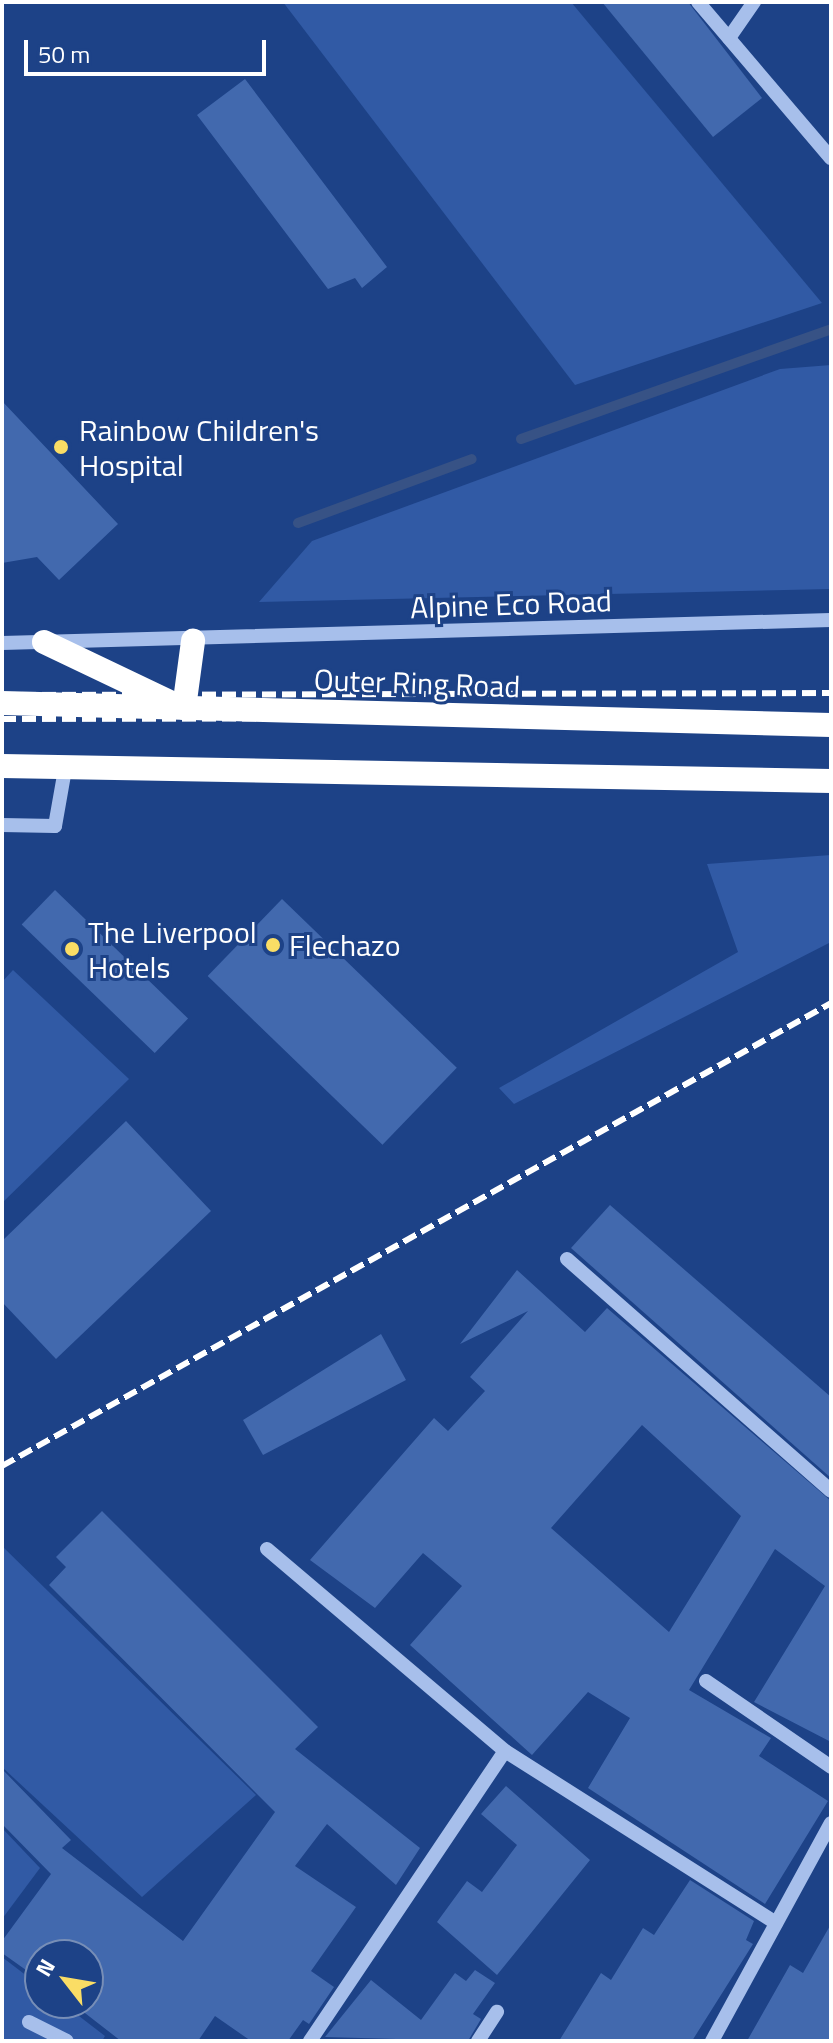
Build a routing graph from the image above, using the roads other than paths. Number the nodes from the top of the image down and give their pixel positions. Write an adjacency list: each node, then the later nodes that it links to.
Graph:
1 (698, 2): 3 (street)
2 (754, 2): 3 (street)
3 (729, 38): 4 (street)
4 (831, 158)
5 (831, 620): 6 (street, Alpine Eco Road)
6 (193, 641): 7 (street, Alpine Eco Road); 10 (highway)
7 (44, 642): 8 (street, Alpine Eco Road); 10 (highway)
8 (2, 643)
9 (2, 703): 10 (highway, Outer Ring Road)
10 (184, 708): 11 (highway, Outer Ring Road)
11 (831, 725)
12 (2, 766): 13 (highway)
13 (65, 769): 14 (highway); 15 (street)
14 (831, 781)
15 (2, 825)
16 (567, 1259): 17 (street)
17 (831, 1491)
18 (267, 1549): 20 (street)
19 (706, 1681): 21 (street)
20 (505, 1751): 23 (street); 27 (street)
21 (831, 1767)
22 (831, 1823): 23 (street)
23 (776, 1923): 29 (street)
24 (497, 2012): 28 (street)
25 (29, 2022): 26 (street)
26 (67, 2041)
27 (310, 2041)
28 (478, 2041)
29 (712, 2041)

